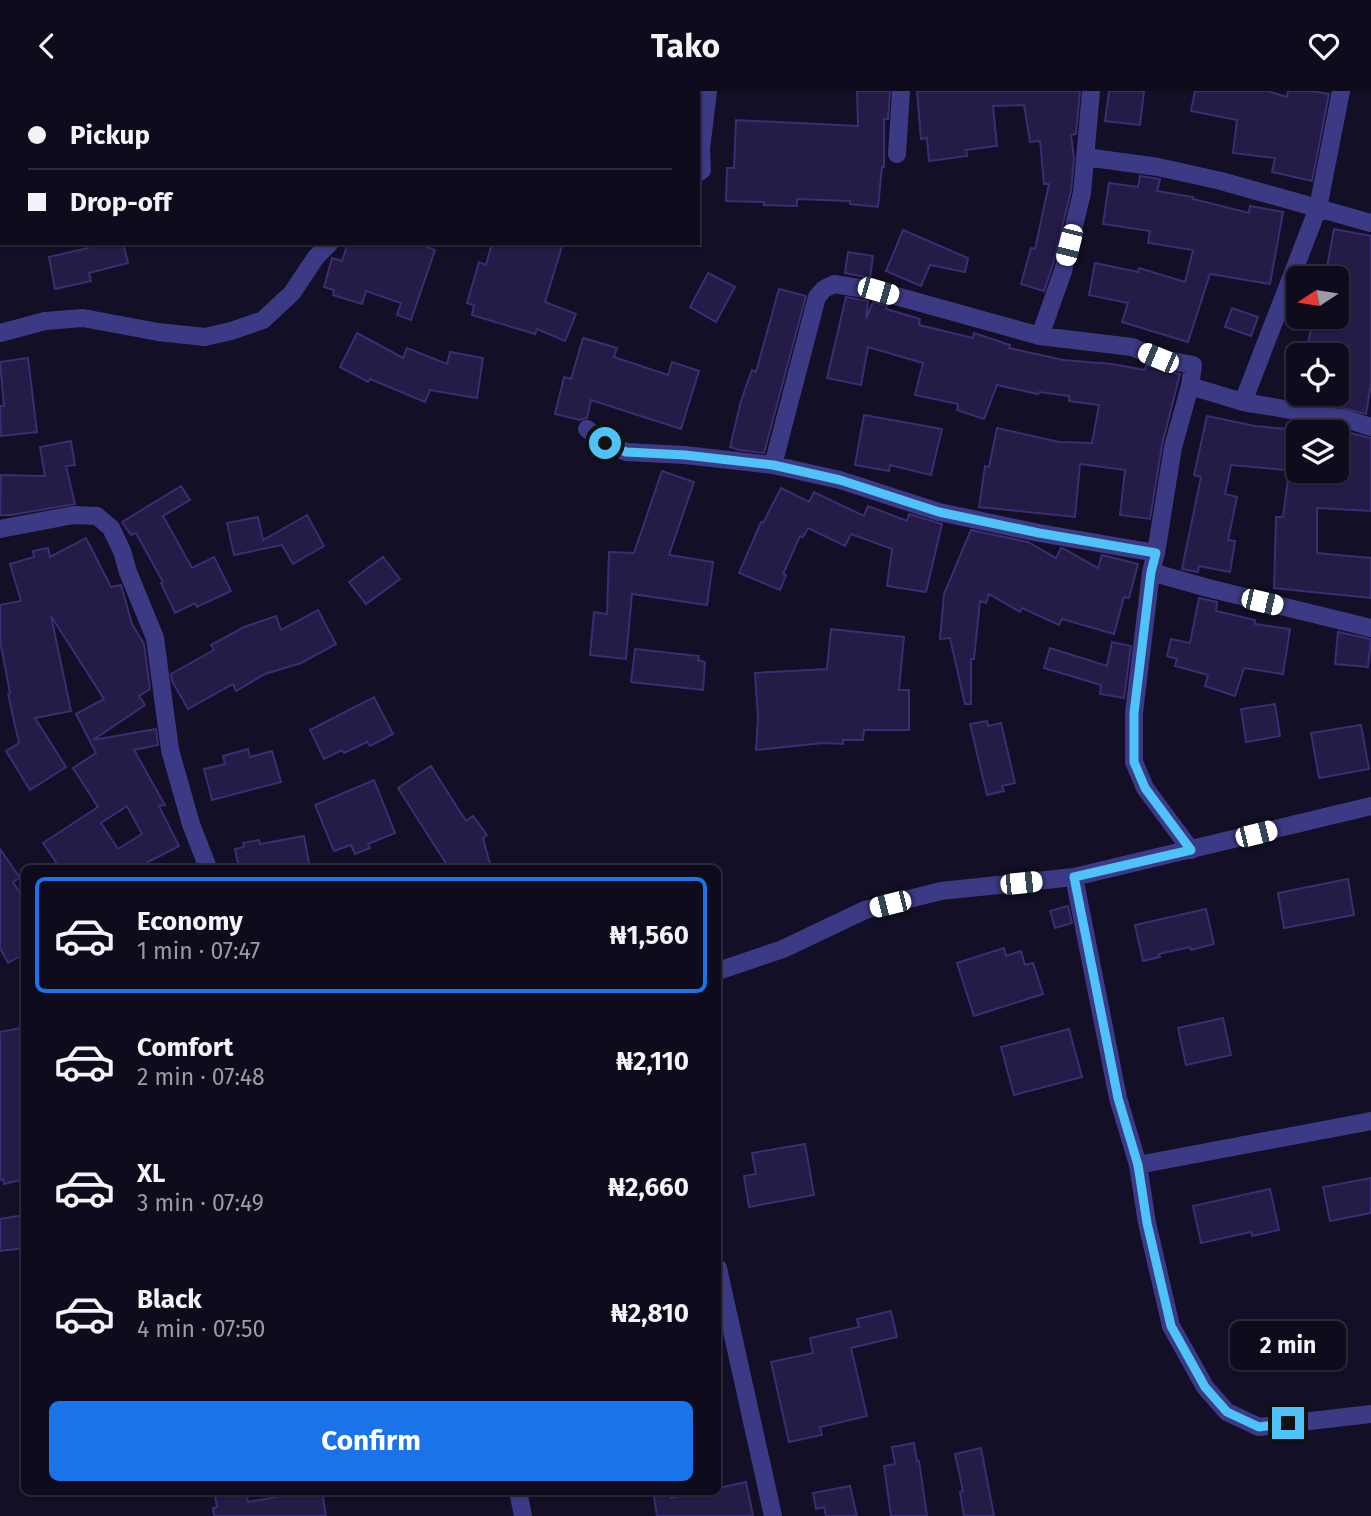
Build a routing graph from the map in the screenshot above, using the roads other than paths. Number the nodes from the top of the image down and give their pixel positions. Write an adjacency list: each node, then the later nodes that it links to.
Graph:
1 (708, 91): 7 (street)
2 (901, 91): 5 (street)
3 (1091, 91): 6 (street)
4 (1341, 91): 8 (street)
5 (897, 154)
6 (1085, 157): 8 (street); 12 (street)
7 (700, 172)
8 (1318, 208): 9 (street); 14 (street)
9 (1371, 223)
10 (328, 245): 11 (street)
11 (0, 333)
12 (1040, 336): 13 (street); 17 (street)
13 (1190, 386): 14 (street); 19 (street)
14 (1243, 402): 15 (street)
15 (1371, 427)
16 (587, 429): 17 (street)
17 (773, 465): 19 (street)
18 (0, 529): 24 (street)
19 (1156, 553): 20 (street)
20 (1151, 572): 21 (street); 23 (street)
21 (1371, 628)
22 (1371, 806): 23 (street)
23 (1191, 850): 25 (street)
24 (207, 865)
25 (1074, 877): 26 (street); 28 (street)
26 (721, 970)
27 (1371, 1121): 28 (street)
28 (1138, 1165): 30 (street)
29 (721, 1282): 33 (street)
30 (1371, 1414)
31 (518, 1495): 32 (street)
32 (523, 1516)
33 (773, 1516)

